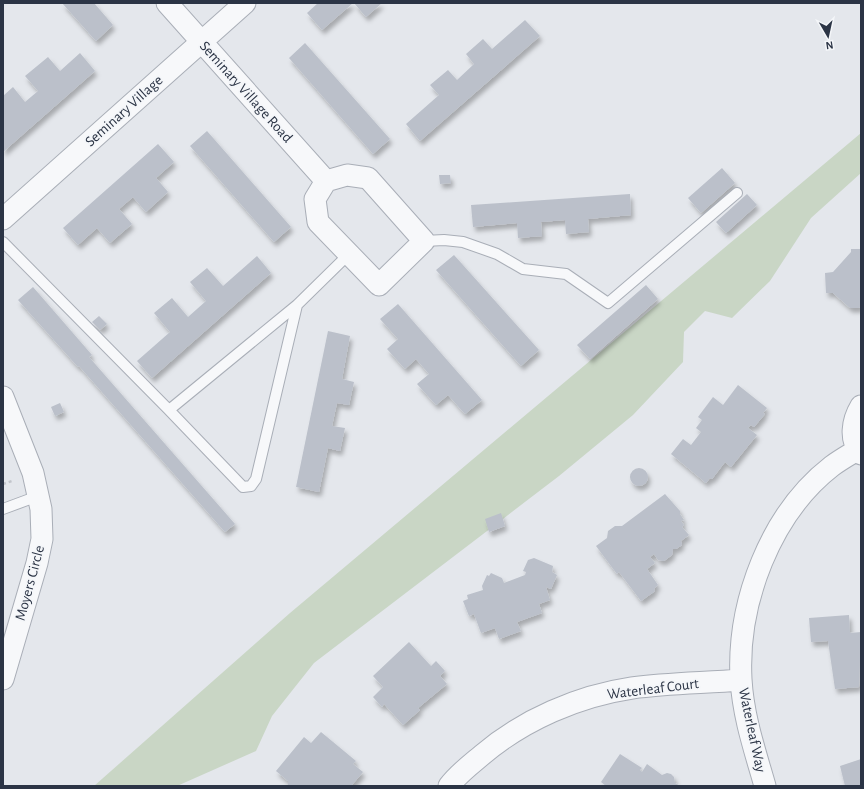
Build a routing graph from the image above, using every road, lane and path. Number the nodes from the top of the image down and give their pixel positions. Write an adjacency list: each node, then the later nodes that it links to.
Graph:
1 (167, 3): 3 (street, Seminary Village Road)
2 (245, 3): 3 (street, Seminary Village)
3 (201, 42): 4 (street, Seminary Village Road); 6 (street, Seminary Village)
4 (326, 182): 8 (street); 9 (street)
5 (737, 193): 8 (lane)
6 (3, 218)
7 (3, 242): 13 (lane)
8 (424, 242): 9 (street)
9 (349, 254): 10 (lane)
10 (296, 305): 13 (lane); 13 (lane)
11 (3, 397): 17 (street, Moyers Circle)
12 (861, 406): 14 (street, Waterleaf Way)
13 (169, 410)
14 (859, 452): 20 (street, Waterleaf Way)
15 (12, 481): 16 (path)
16 (3, 484)
17 (38, 496): 18 (lane); 19 (street, Moyers Circle)
18 (3, 509)
19 (3, 679)
20 (741, 680): 21 (street, Waterleaf Court); 22 (street, Waterleaf Way)
21 (449, 786)
22 (764, 786)

